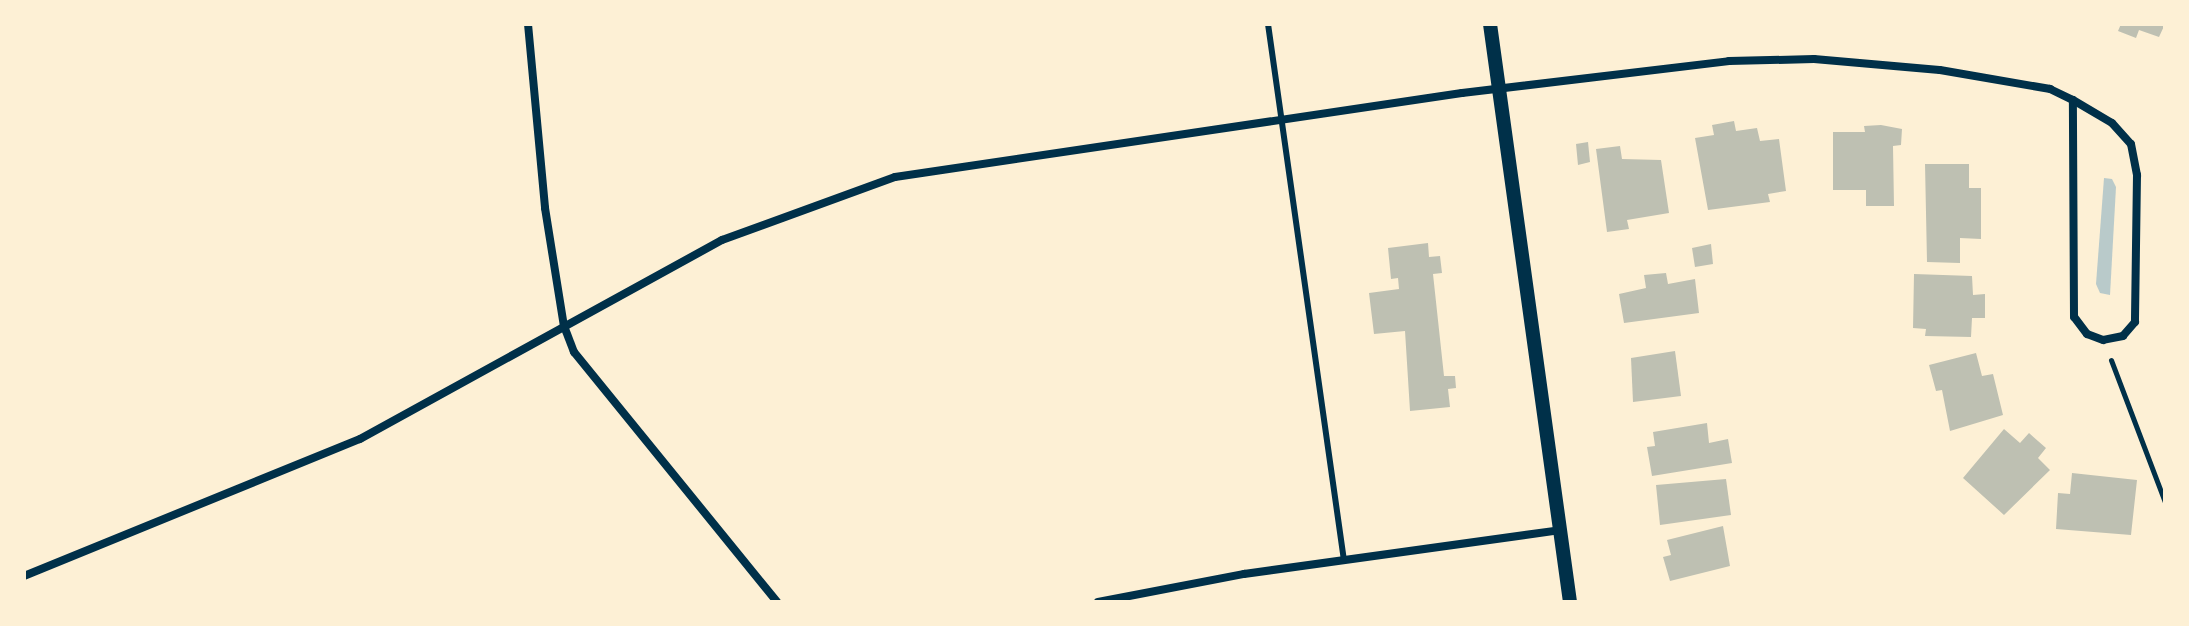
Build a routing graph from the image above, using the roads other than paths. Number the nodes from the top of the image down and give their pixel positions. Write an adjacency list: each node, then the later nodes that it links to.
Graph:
1 (528, 24): 7 (street)
2 (1268, 24): 6 (lane)
3 (1490, 24): 4 (street)
4 (1498, 89): 5 (street); 6 (street); 8 (street)
5 (2073, 100): 5 (street)
6 (1281, 119): 7 (street); 9 (lane)
7 (564, 326): 10 (street); 11 (street)
8 (1562, 530): 9 (street); 13 (street)
9 (1344, 561): 12 (street)
10 (24, 576)
11 (777, 602)
12 (1098, 602)
13 (1570, 602)

